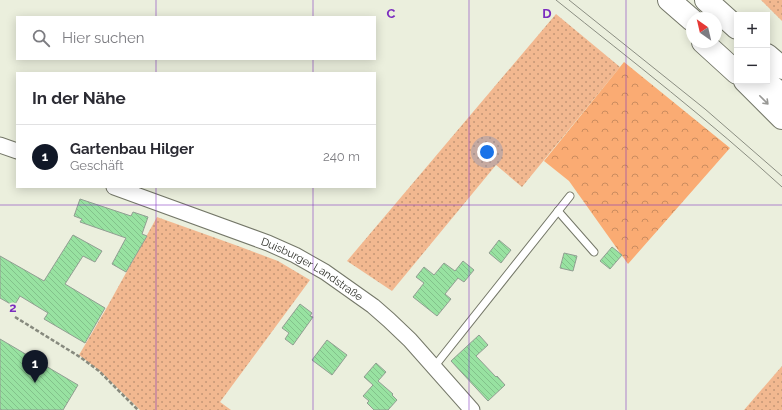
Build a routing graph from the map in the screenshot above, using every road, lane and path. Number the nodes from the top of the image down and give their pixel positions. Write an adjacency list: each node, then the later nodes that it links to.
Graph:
1 (706, 0): 3 (highway)
2 (679, 9): 4 (highway)
3 (734, 25)
4 (686, 28)
5 (722, 45): 9 (highway)
6 (770, 46): 8 (highway)
7 (709, 48): 12 (highway)
8 (782, 54)
9 (734, 55)
10 (770, 58): 11 (highway)
11 (782, 68)
12 (734, 70)
13 (748, 84): 16 (highway, one-way to 16)
14 (769, 84): 15 (highway)
15 (782, 95)
16 (782, 118)
17 (0, 145): 18 (street)
18 (16, 151)
19 (117, 188): 24 (street, Duisburger Landstraße)
20 (570, 196): 21 (lane)
21 (558, 211): 22 (lane); 24 (lane)
22 (594, 252)
23 (15, 317): 25 (path)
24 (434, 366): 26 (street, Duisburger Landstraße)
25 (138, 410)
26 (472, 410)

